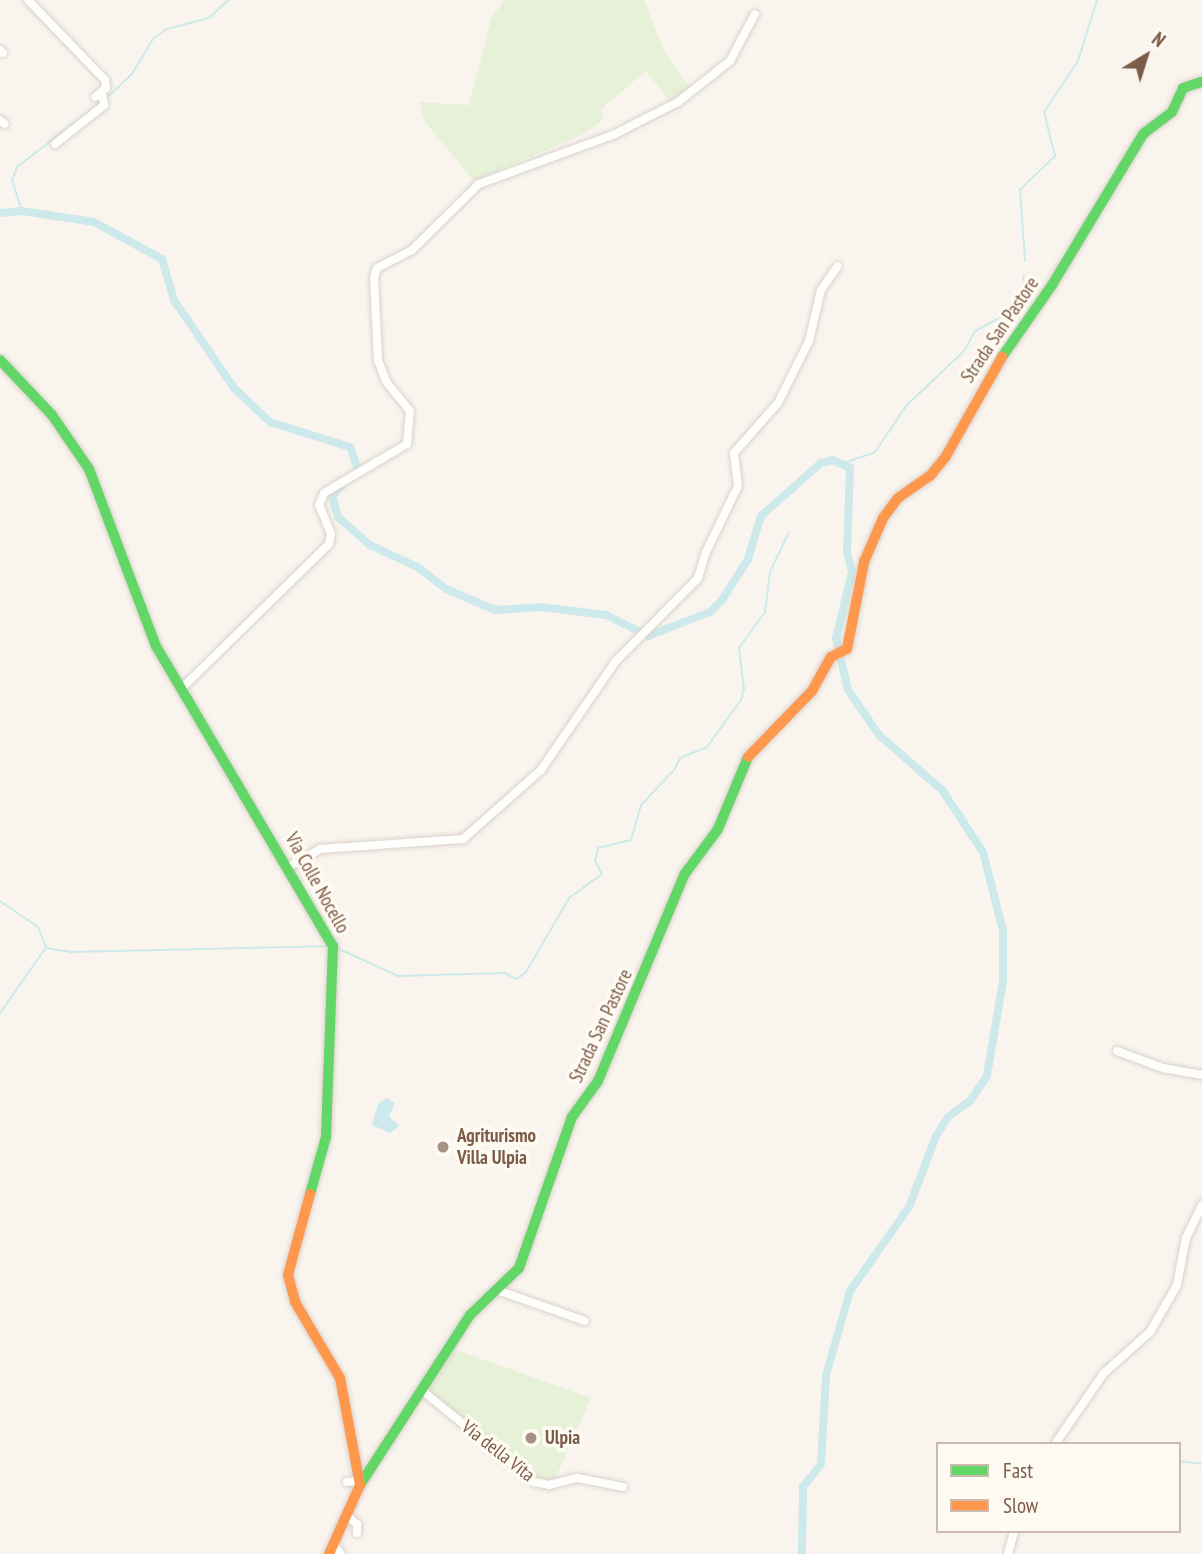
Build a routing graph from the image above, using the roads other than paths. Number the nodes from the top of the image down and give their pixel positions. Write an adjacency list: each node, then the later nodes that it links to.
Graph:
1 (31, 1): 4 (street)
2 (755, 14): 8 (street)
3 (1202, 82): 14 (street, Strada San Pastore)
4 (55, 144)
5 (838, 266): 10 (street)
6 (0, 360): 9 (street, Via Colle Nocello)
7 (313, 491): 8 (street)
8 (319, 505): 9 (street)
9 (181, 690): 10 (street, Via Colle Nocello)
10 (288, 867): 19 (street, Via Colle Nocello)
11 (1117, 1051): 12 (street)
12 (1202, 1075)
13 (1202, 1205): 17 (street)
14 (500, 1291): 15 (street); 16 (street, Strada San Pastore)
15 (585, 1321)
16 (424, 1392): 19 (street, Strada San Pastore); 20 (street, Via della Vita)
17 (1056, 1442)
18 (347, 1482): 19 (street)
19 (360, 1483): 21 (street)
20 (623, 1487)
21 (347, 1516): 22 (street); 24 (street)
22 (357, 1533)
23 (1013, 1533): 25 (street)
24 (335, 1551)
25 (1008, 1554)

